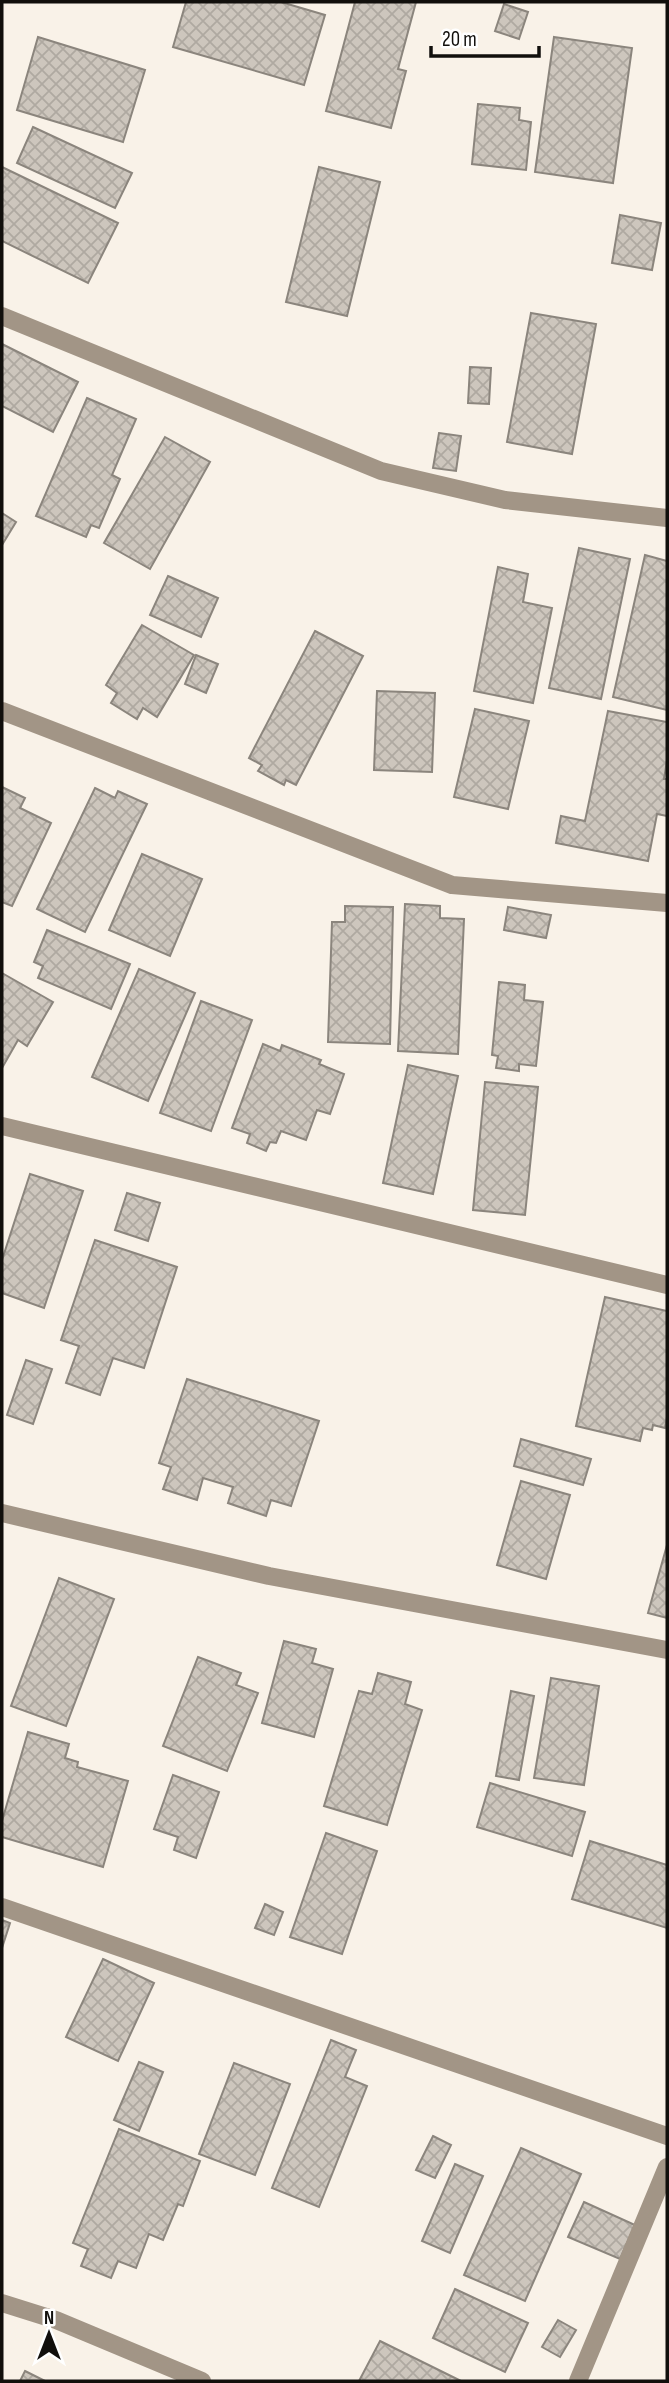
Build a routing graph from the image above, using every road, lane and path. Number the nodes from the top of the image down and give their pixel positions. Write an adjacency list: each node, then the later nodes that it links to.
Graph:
1 (2, 316): 2 (street)
2 (667, 518)
3 (2, 711): 4 (street)
4 (667, 904)
5 (2, 1126): 6 (street)
6 (667, 1285)
7 (2, 1513): 8 (street)
8 (667, 1650)
9 (2, 1907): 10 (street)
10 (667, 2136)
11 (667, 2167): 14 (street)
12 (2, 2303): 13 (street)
13 (202, 2381)
14 (578, 2381)

